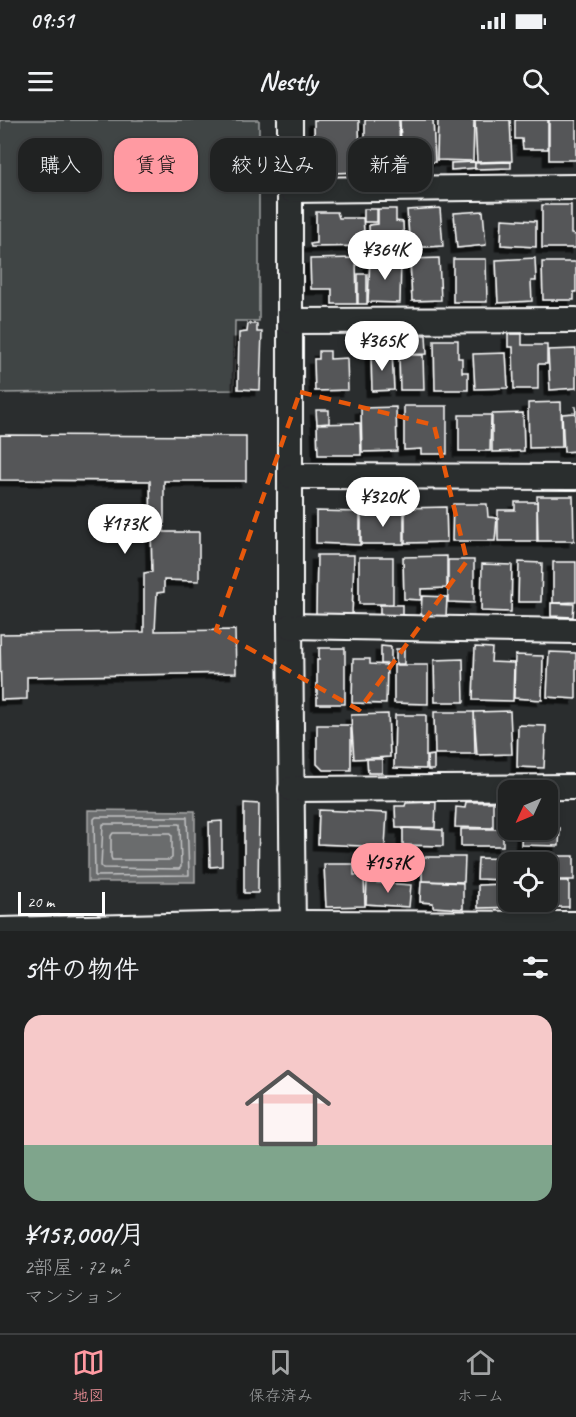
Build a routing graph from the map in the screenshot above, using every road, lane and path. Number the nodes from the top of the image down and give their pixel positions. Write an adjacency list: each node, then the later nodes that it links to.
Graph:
1 (290, 120): 2 (street)
2 (290, 138)
3 (576, 187): 4 (street)
4 (336, 190)
5 (291, 192): 7 (street)
6 (576, 320): 7 (street)
7 (291, 321): 8 (street)
8 (291, 476): 9 (street); 10 (street)
9 (576, 477)
10 (290, 626): 11 (street); 13 (street)
11 (576, 631)
12 (576, 787): 13 (street)
13 (291, 789): 15 (street)
14 (576, 924): 15 (street)
15 (293, 927): 16 (street)
16 (0, 930)

